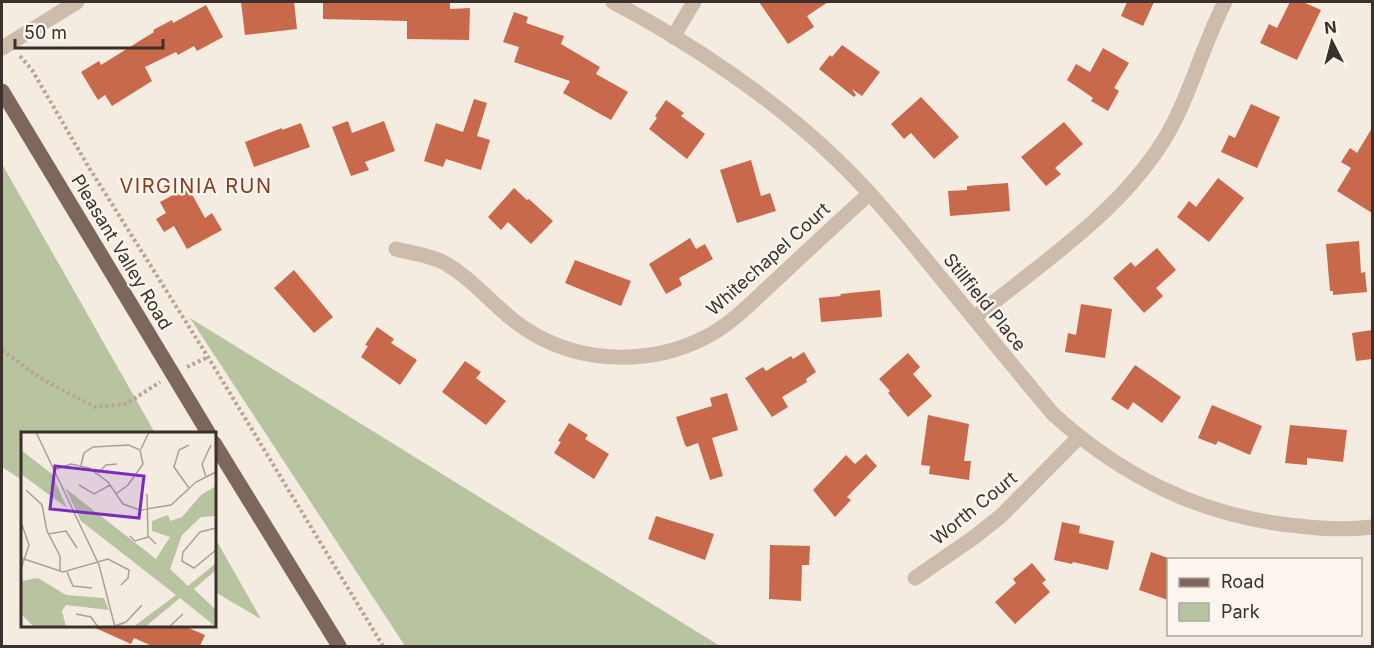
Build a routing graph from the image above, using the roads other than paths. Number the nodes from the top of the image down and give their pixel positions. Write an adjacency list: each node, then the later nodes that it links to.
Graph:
1 (77, 2): 6 (street)
2 (613, 2): 5 (street, Stillfield Place)
3 (694, 2): 5 (street)
4 (1225, 2): 10 (street)
5 (673, 37): 8 (street, Stillfield Place)
6 (6, 45)
7 (2, 91): 11 (main road, Pleasant Valley Road)
8 (869, 194): 9 (street, Whitechapel Court); 10 (street, Stillfield Place)
9 (396, 249)
10 (974, 318): 12 (street, Stillfield Place)
11 (208, 432)
12 (1079, 437): 14 (street, Stillfield Place); 15 (street, Worth Court)
13 (216, 446): 16 (main road)
14 (1372, 527)
15 (915, 578)
16 (339, 646)

